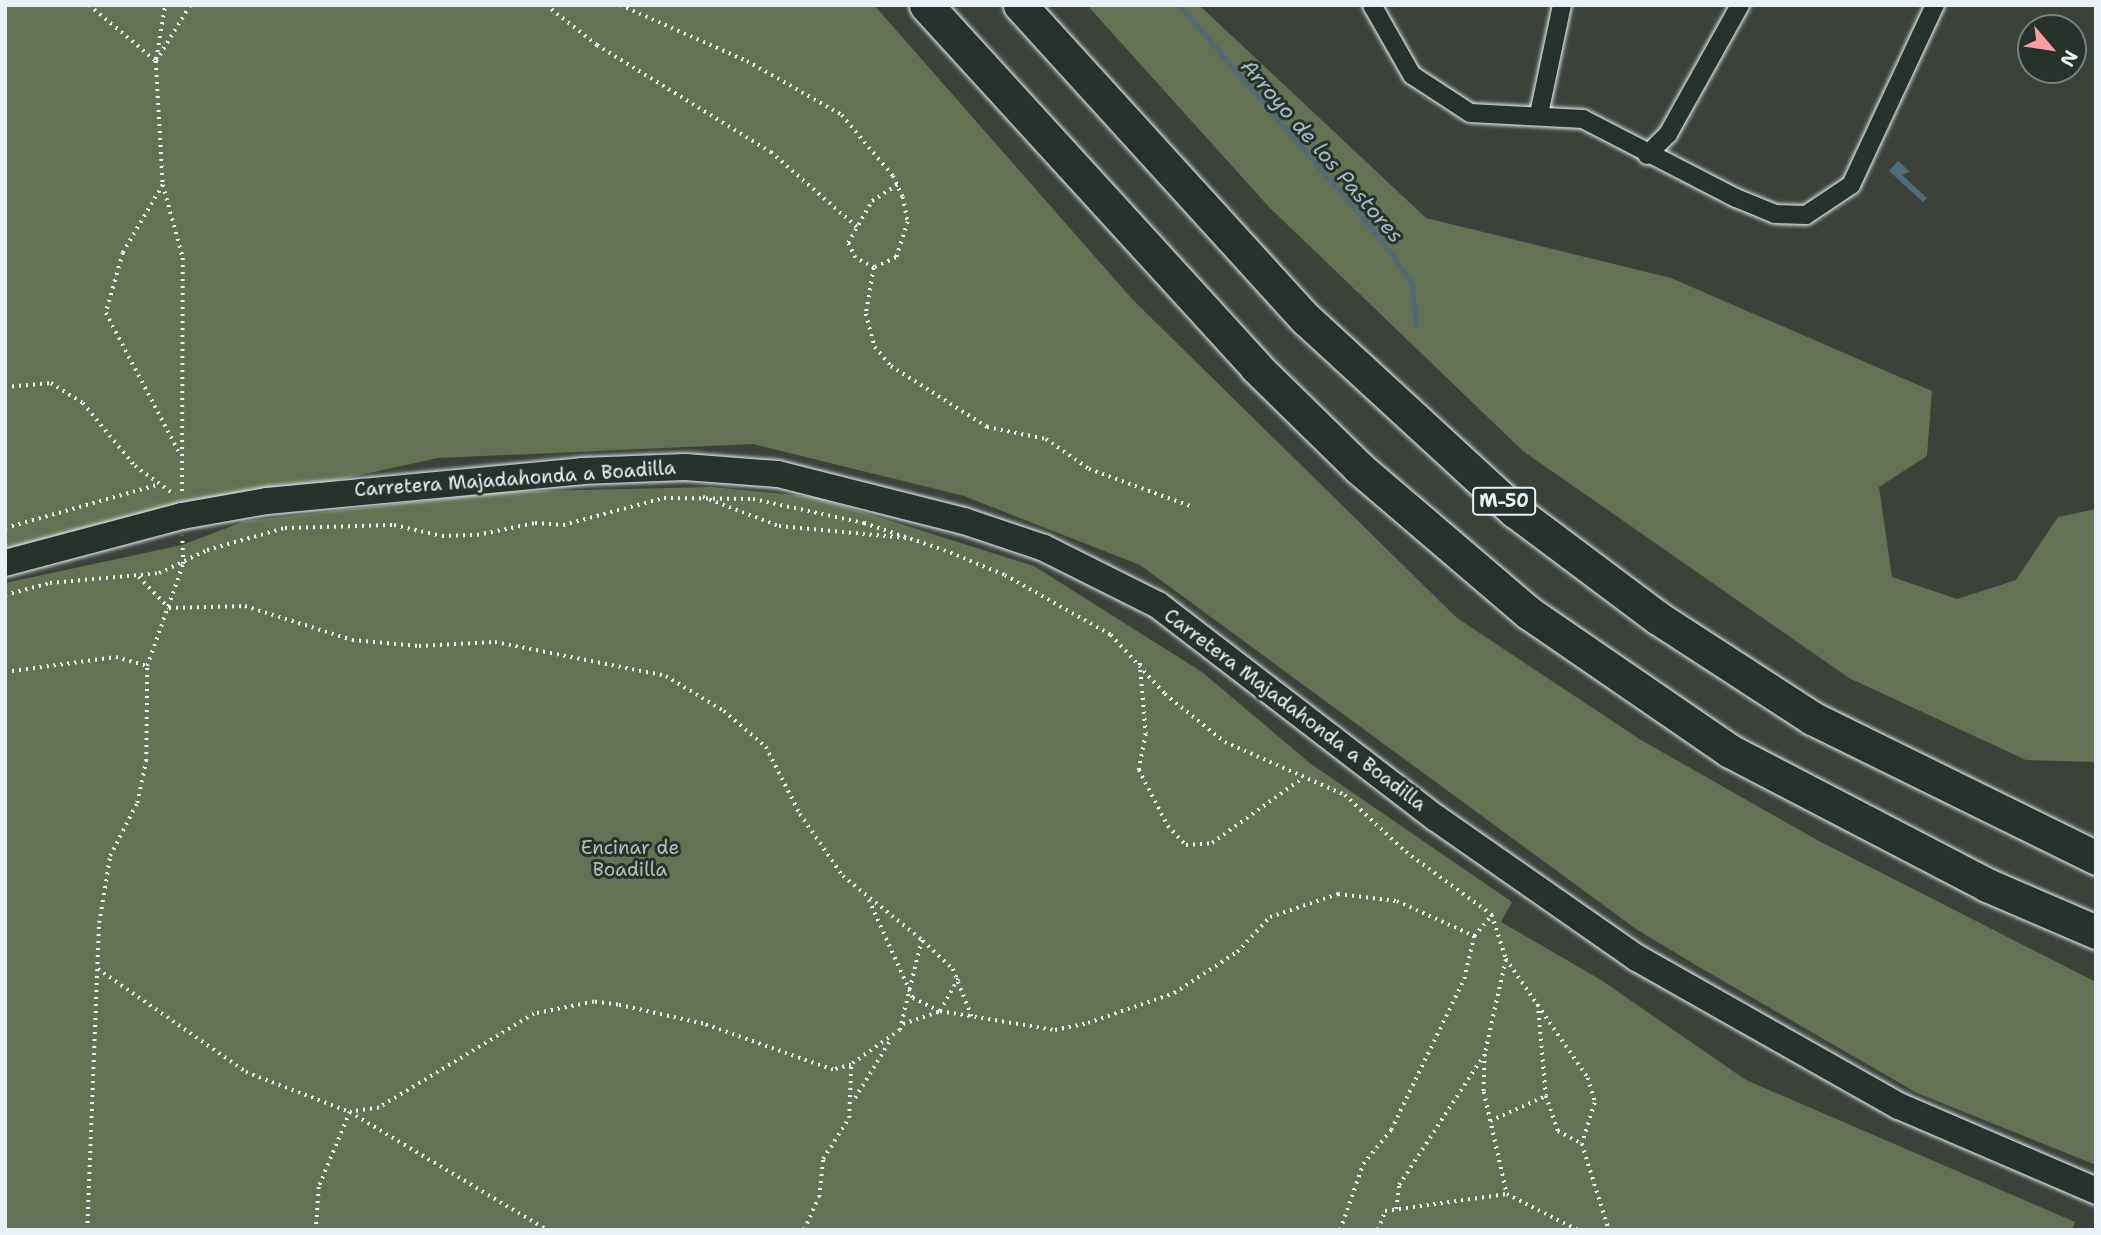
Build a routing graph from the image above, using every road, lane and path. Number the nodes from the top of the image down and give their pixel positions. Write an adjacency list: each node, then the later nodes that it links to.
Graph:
1 (89, 5): 12 (path)
2 (165, 5): 12 (path)
3 (190, 5): 12 (path)
4 (546, 5): 17 (path)
5 (620, 5): 16 (path)
6 (926, 5): 35 (highway)
7 (1020, 5): 37 (highway, M-50)
8 (1373, 5): 13 (street)
9 (1563, 5): 13 (street)
10 (1740, 5): 14 (street)
11 (1935, 5): 14 (street)
12 (156, 61): 15 (path)
13 (1539, 114): 14 (street)
14 (1647, 155)
15 (163, 185): 20 (path); 20 (path)
16 (897, 185): 17 (path); 18 (path)
17 (857, 227): 18 (path)
18 (874, 268): 23 (path)
19 (5, 387): 21 (path)
20 (181, 454): 24 (path)
21 (159, 484): 24 (path); 25 (path)
22 (701, 496): 26 (path); 26 (path); 28 (path)
23 (1193, 507)
24 (182, 508): 27 (street, Carretera Majadahonda a Boadilla); 28 (path); 60 (street, Carretera Majadahonda a Boadilla)
25 (5, 528)
26 (909, 538): 32 (path)
27 (5, 564)
28 (183, 564): 29 (path); 31 (path)
29 (139, 577): 30 (path); 31 (path)
30 (5, 595)
31 (169, 608): 33 (path); 38 (path)
32 (1139, 661): 36 (path); 36 (path)
33 (147, 666): 34 (path); 45 (path)
34 (5, 672)
35 (1730, 751): 40 (highway); 43 (highway)
36 (1302, 779): 39 (path)
37 (2096, 858)
38 (868, 898): 42 (path); 47 (path)
39 (1492, 915): 41 (path); 44 (path)
40 (2096, 932)
41 (1474, 936): 50 (path); 67 (path)
42 (922, 940): 46 (path); 47 (path)
43 (2096, 957)
44 (1506, 959): 48 (path); 53 (path)
45 (98, 969): 57 (path); 63 (path)
46 (958, 978): 49 (path); 50 (path)
47 (913, 998): 49 (path); 51 (path)
48 (1538, 1003): 55 (path); 59 (path)
49 (940, 1010): 50 (path); 51 (path)
50 (972, 1017)
51 (903, 1024): 52 (path)
52 (891, 1037): 54 (path); 56 (path)
53 (1485, 1054): 58 (path); 62 (path)
54 (851, 1065): 56 (path); 57 (path)
55 (1546, 1096): 58 (path); 59 (path)
56 (851, 1104): 66 (path)
57 (350, 1112): 64 (path); 65 (path)
58 (1490, 1121): 61 (path)
59 (1582, 1144): 70 (path)
60 (2096, 1191)
61 (1507, 1194): 62 (path); 69 (path)
62 (1396, 1209): 68 (path)
63 (88, 1230)
64 (316, 1230)
65 (547, 1230)
66 (804, 1230)
67 (1340, 1230)
68 (1378, 1230)
69 (1578, 1230)
70 (1609, 1230)

